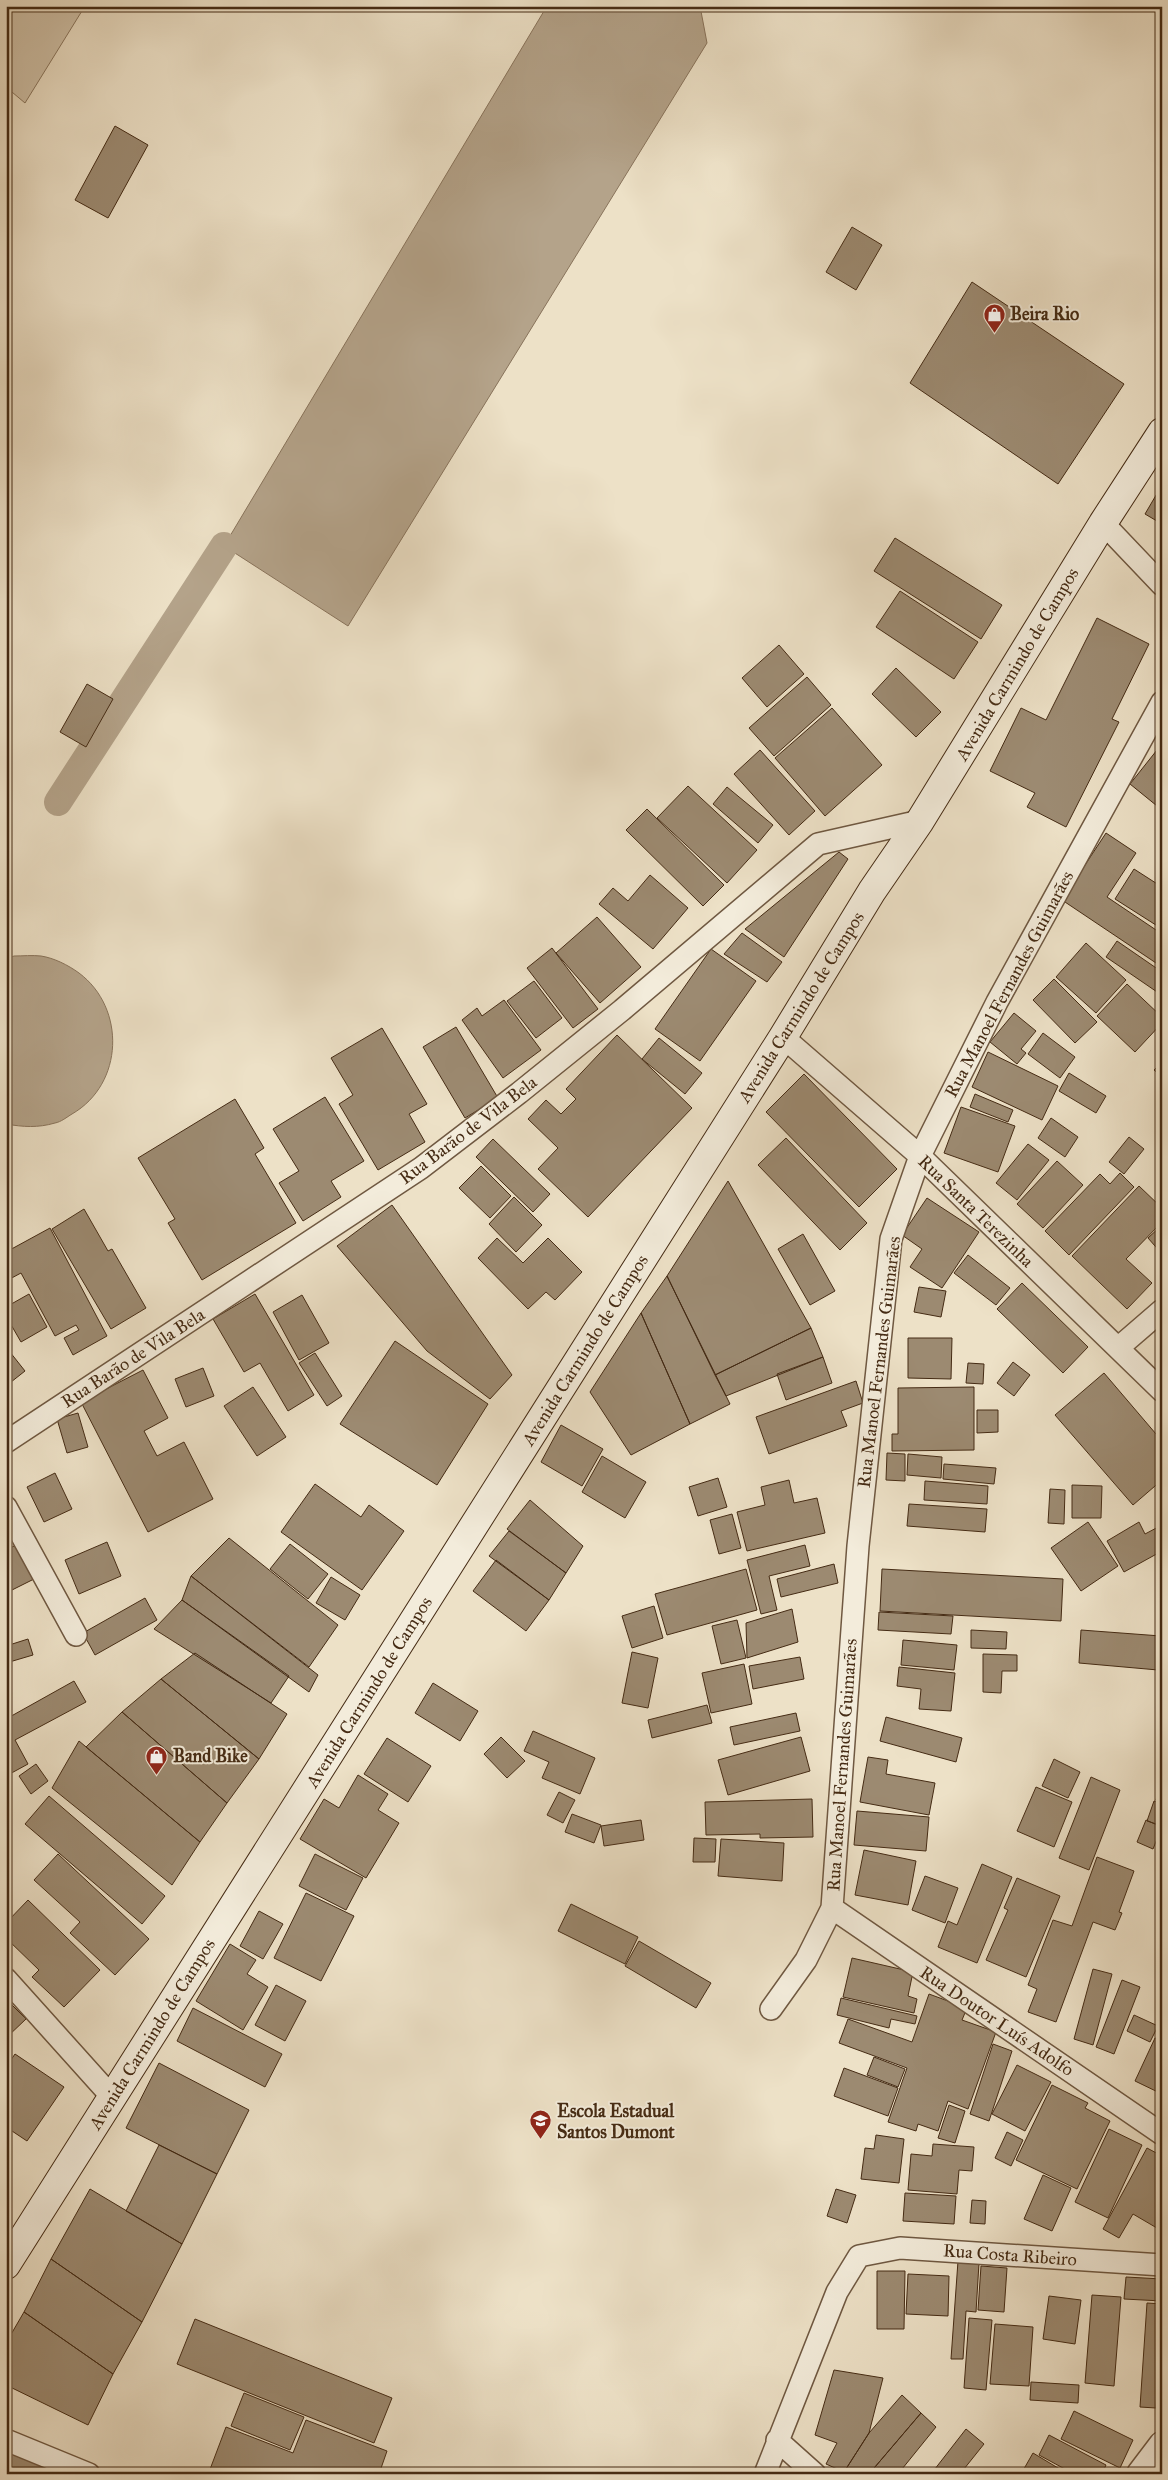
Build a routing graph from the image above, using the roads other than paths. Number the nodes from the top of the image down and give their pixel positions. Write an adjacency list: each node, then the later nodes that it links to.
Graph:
1 (1162, 432): 2 (main road, Avenida Carmindo de Campos)
2 (1103, 523): 3 (street); 5 (main road, Avenida Carmindo de Campos)
3 (1162, 585)
4 (1162, 702): 7 (street, Rua Manoel Fernandes Guimarães)
5 (920, 821): 6 (main road, Avenida Carmindo de Campos); 11 (street, Rua Barão de Vila Bela)
6 (784, 1037): 7 (street, Rua Santa Terezinha); 17 (main road, Avenida Carmindo de Campos)
7 (920, 1156): 9 (street, Rua Santa Terezinha); 14 (street, Rua Manoel Fernandes Guimarães)
8 (1162, 1310): 9 (street)
9 (1118, 1348): 10 (street, Rua Santa Terezinha)
10 (1162, 1391)
11 (6, 1442)
12 (6, 1508): 13 (street)
13 (76, 1635)
14 (832, 1908): 16 (street, Rua Manoel Fernandes Guimarães); 18 (street, Rua Doutor Luís Adolfo)
15 (6, 1978): 17 (street)
16 (771, 2009)
17 (112, 2097): 19 (main road, Avenida Carmindo de Campos)
18 (1162, 2134)
19 (6, 2265)
20 (1162, 2265): 22 (street, Rua Costa Ribeiro)
21 (6, 2440): 24 (street)
22 (777, 2440): 25 (street); 26 (street)
23 (1162, 2445): 27 (street)
24 (89, 2474)
25 (765, 2474)
26 (815, 2474)
27 (1140, 2474)

